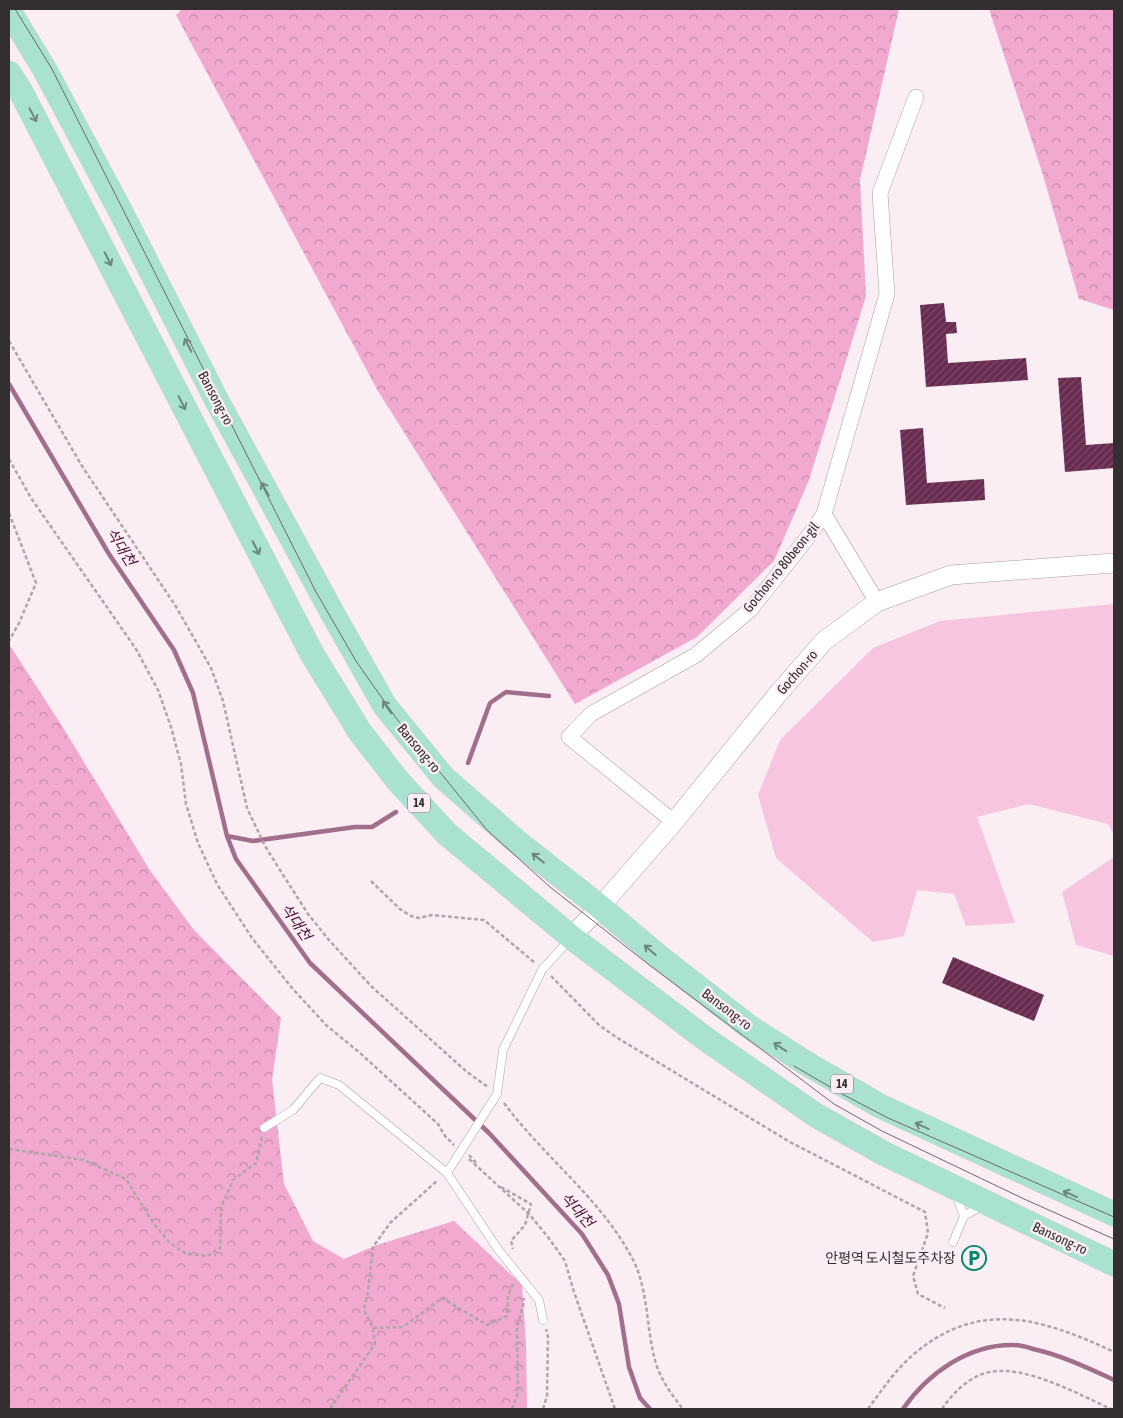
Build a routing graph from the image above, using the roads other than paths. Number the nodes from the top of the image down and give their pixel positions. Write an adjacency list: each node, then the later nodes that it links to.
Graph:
1 (9, 11): 8 (main road, Bansong-ro / 14, one-way to 1)
2 (9, 72): 9 (main road, Bansong-ro / 14, one-way to 9)
3 (916, 97): 4 (street, Gochon-ro 80beon-gil)
4 (824, 514): 6 (street); 7 (street, Gochon-ro 80beon-gil)
5 (1114, 563): 6 (street, Gochon-ro)
6 (877, 602): 7 (street, Gochon-ro)
7 (674, 822): 8 (street, Gochon-ro)
8 (600, 907): 9 (street, Gochon-ro); 14 (main road, Bansong-ro / 14, one-way to 8)
9 (571, 937): 11 (lane); 12 (main road, Bansong-ro / 14)
10 (264, 1128): 11 (lane)
11 (447, 1173): 18 (lane)
12 (953, 1187): 13 (main road, Bansong-ro / 14); 15 (lane)
13 (986, 1203): 15 (lane); 17 (main road, Bansong-ro / 14)
14 (1114, 1214)
15 (964, 1216): 16 (lane)
16 (953, 1242)
17 (1114, 1264)
18 (543, 1320)

